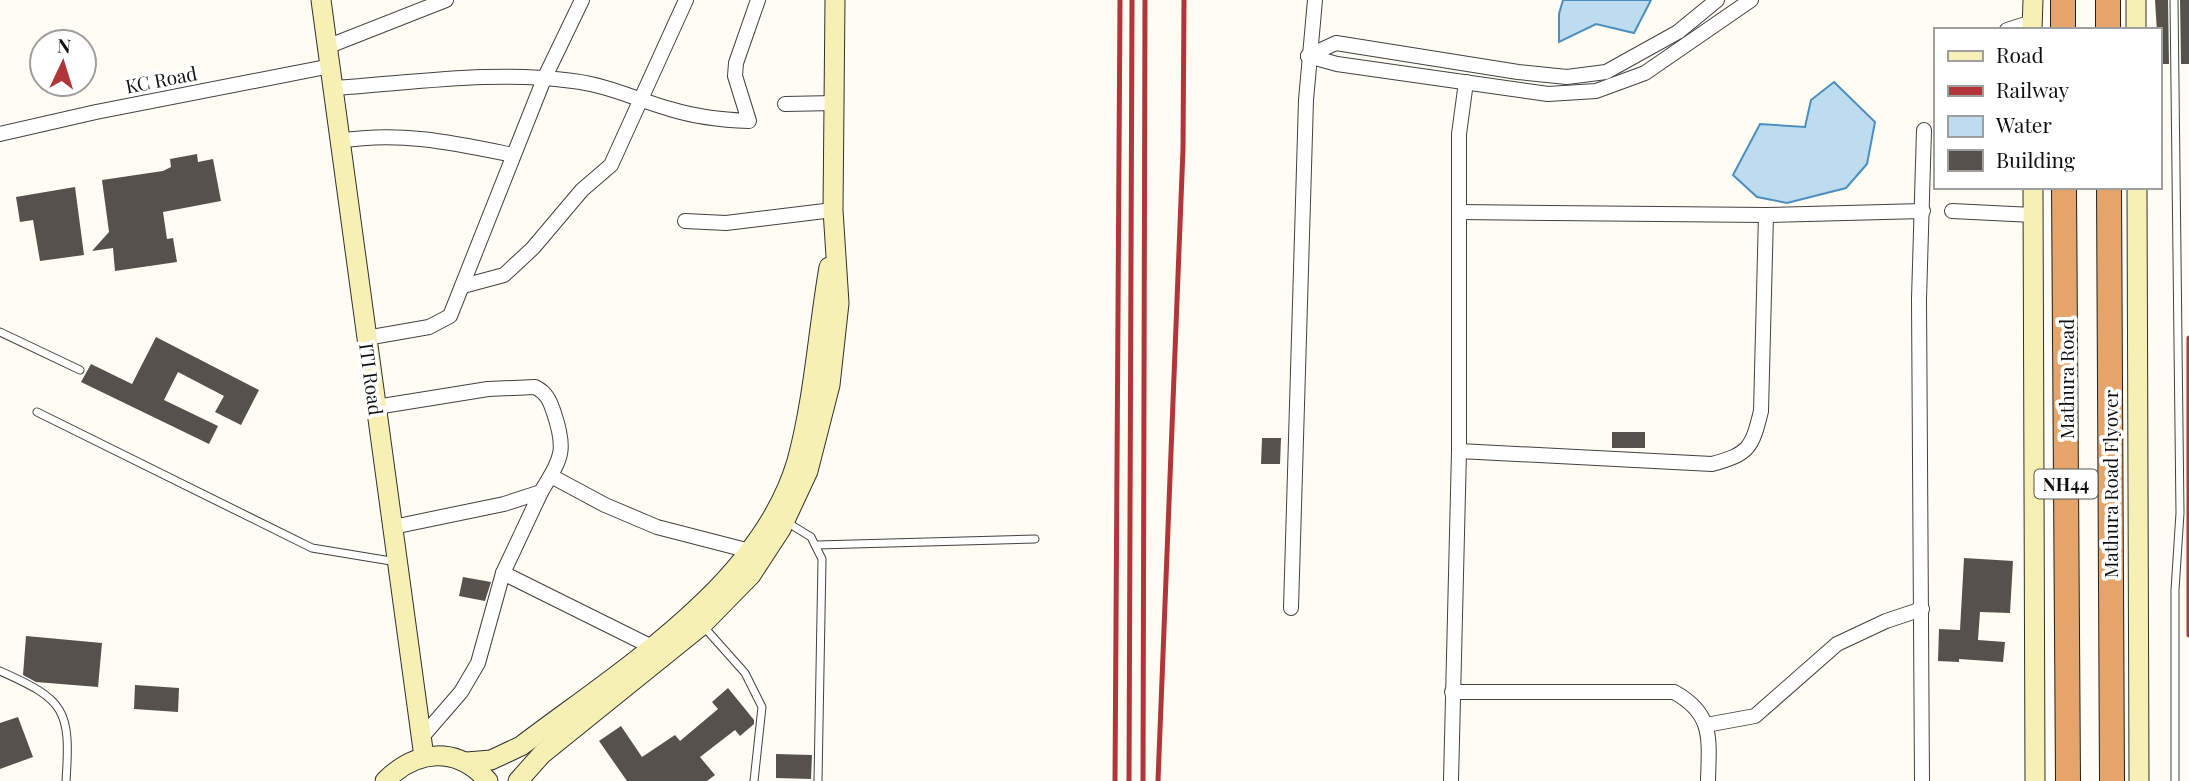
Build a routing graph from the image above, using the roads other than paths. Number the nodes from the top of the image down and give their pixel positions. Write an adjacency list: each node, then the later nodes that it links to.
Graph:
1 (321, 0): 19 (street, ITI Road)
2 (446, 0): 19 (street)
3 (582, 0): 22 (street)
4 (686, 0): 25 (street)
5 (758, 0): 25 (street)
6 (835, 0): 26 (street)
7 (1315, 0): 20 (street)
8 (1717, 0): 20 (street)
9 (1752, 0): 23 (street)
10 (2033, 0): 15 (street)
11 (2063, 0): 16 (highway)
12 (2108, 0): 17 (highway)
13 (2136, 0): 18 (street)
14 (2174, 0): 83 (lane)
15 (2032, 26)
16 (2063, 28)
17 (2108, 28)
18 (2136, 28)
19 (329, 46): 21 (street, ITI Road)
20 (1308, 56): 23 (street); 60 (street)
21 (331, 66): 24 (street, ITI Road); 29 (street, KC Road)
22 (544, 79): 24 (street); 25 (street); 31 (street)
23 (1466, 82): 39 (street)
24 (334, 88): 30 (street, ITI Road)
25 (640, 99): 44 (street)
26 (835, 103): 27 (street); 36 (street)
27 (785, 104)
28 (1924, 130): 37 (street)
29 (0, 134)
30 (340, 141): 31 (street); 46 (street, ITI Road)
31 (513, 155): 44 (street)
32 (2033, 189): 41 (street)
33 (2064, 189): 80 (highway, Mathura Road / NH44)
34 (2109, 189): 81 (highway, Mathura Road Flyover / NH44)
35 (2137, 189): 82 (street)
36 (833, 210): 42 (street); 43 (street)
37 (1923, 211): 40 (street); 61 (street)
38 (1952, 211): 41 (street)
39 (1459, 212): 40 (street); 50 (street)
40 (1766, 215): 50 (street)
41 (2033, 215): 79 (street)
42 (685, 221)
43 (834, 242): 53 (street); 57 (street)
44 (463, 286): 46 (street)
45 (0, 332): 47 (lane)
46 (366, 338): 48 (street, ITI Road)
47 (80, 370)
48 (376, 407): 51 (street); 54 (street, ITI Road)
49 (37, 412): 58 (lane)
50 (1459, 451): 65 (street)
51 (551, 476): 52 (street); 57 (street)
52 (541, 492): 54 (street); 59 (street)
53 (785, 520): 56 (lane); 62 (street)
54 (393, 527): 58 (street, ITI Road)
55 (1035, 539): 56 (lane)
56 (817, 545): 75 (lane)
57 (750, 551): 63 (street)
58 (397, 562): 67 (street, ITI Road)
59 (503, 572): 63 (street); 67 (street)
60 (1291, 608)
61 (1922, 609): 66 (street); 78 (street)
62 (702, 625): 73 (street); 74 (lane)
63 (650, 646): 69 (street)
64 (0, 671): 70 (lane)
65 (1452, 692): 66 (street); 76 (street)
66 (1706, 725): 77 (street)
67 (422, 737): 68 (street, ITI Road)
68 (424, 757): 69 (street); 71 (street)
69 (467, 762): 72 (street)
70 (66, 781)
71 (385, 781)
72 (488, 781)
73 (518, 781)
74 (754, 781)
75 (818, 781)
76 (1451, 781)
77 (1708, 781)
78 (1922, 781)
79 (2035, 781)
80 (2068, 781)
81 (2112, 781)
82 (2139, 781)
83 (2175, 781)

